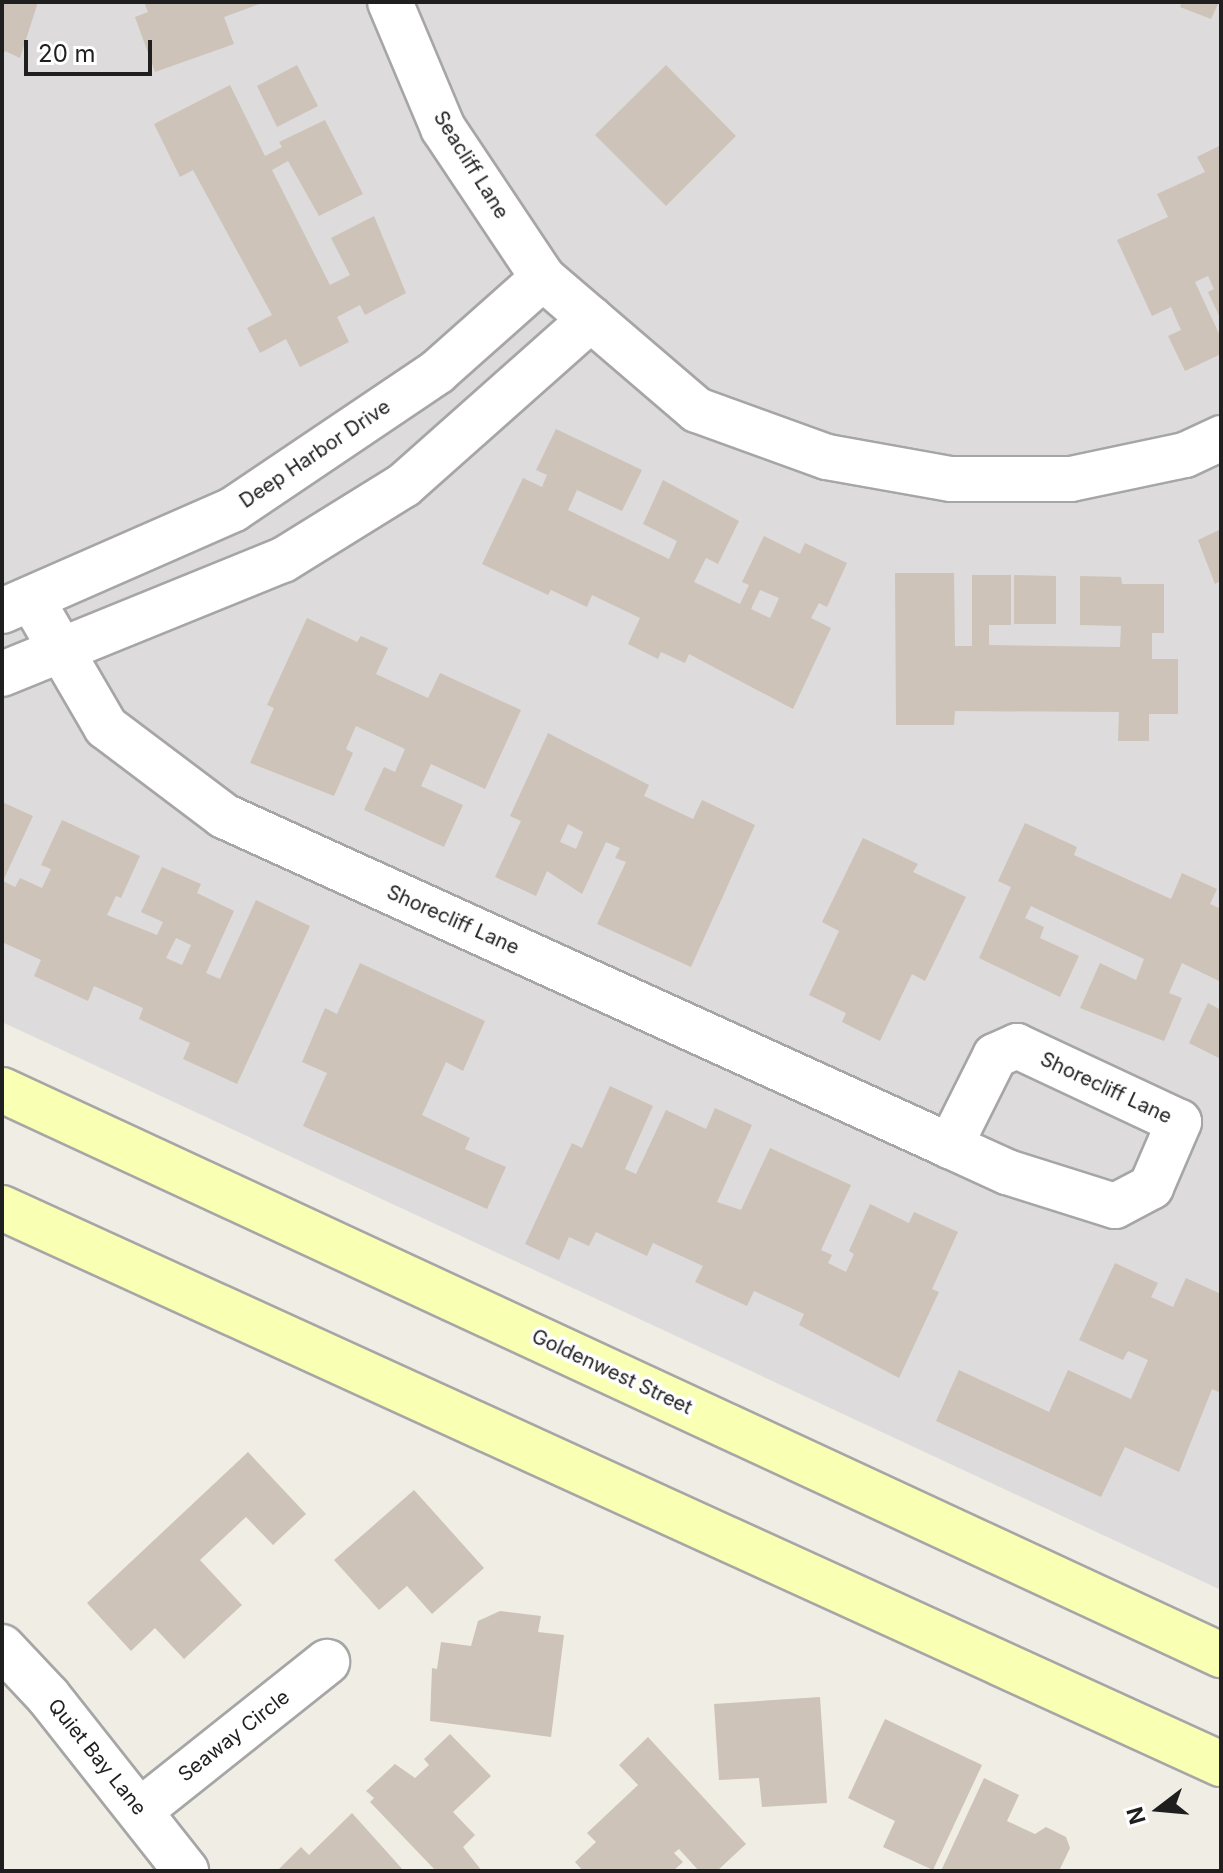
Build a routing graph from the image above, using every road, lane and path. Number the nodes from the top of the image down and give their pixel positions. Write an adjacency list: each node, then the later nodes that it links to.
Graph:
1 (390, 2): 2 (street, Seacliff Lane)
2 (543, 278): 3 (street); 5 (street, Deep Harbor Drive)
3 (591, 319): 4 (street); 6 (street)
4 (1221, 438)
5 (17, 606): 6 (street, Shorecliff Lane)
6 (63, 652): 7 (street); 9 (street, Shorecliff Lane)
7 (2, 674)
8 (2, 1090): 12 (main road, Goldenwest Street)
9 (950, 1146): 9 (street, Shorecliff Lane)
10 (2, 1208): 14 (main road)
11 (2, 1647): 15 (street, Quiet Bay Lane)
12 (1221, 1655)
13 (327, 1662): 15 (street, Seaway Circle)
14 (1221, 1764)
15 (141, 1810): 16 (street, Quiet Bay Lane)
16 (186, 1871)

